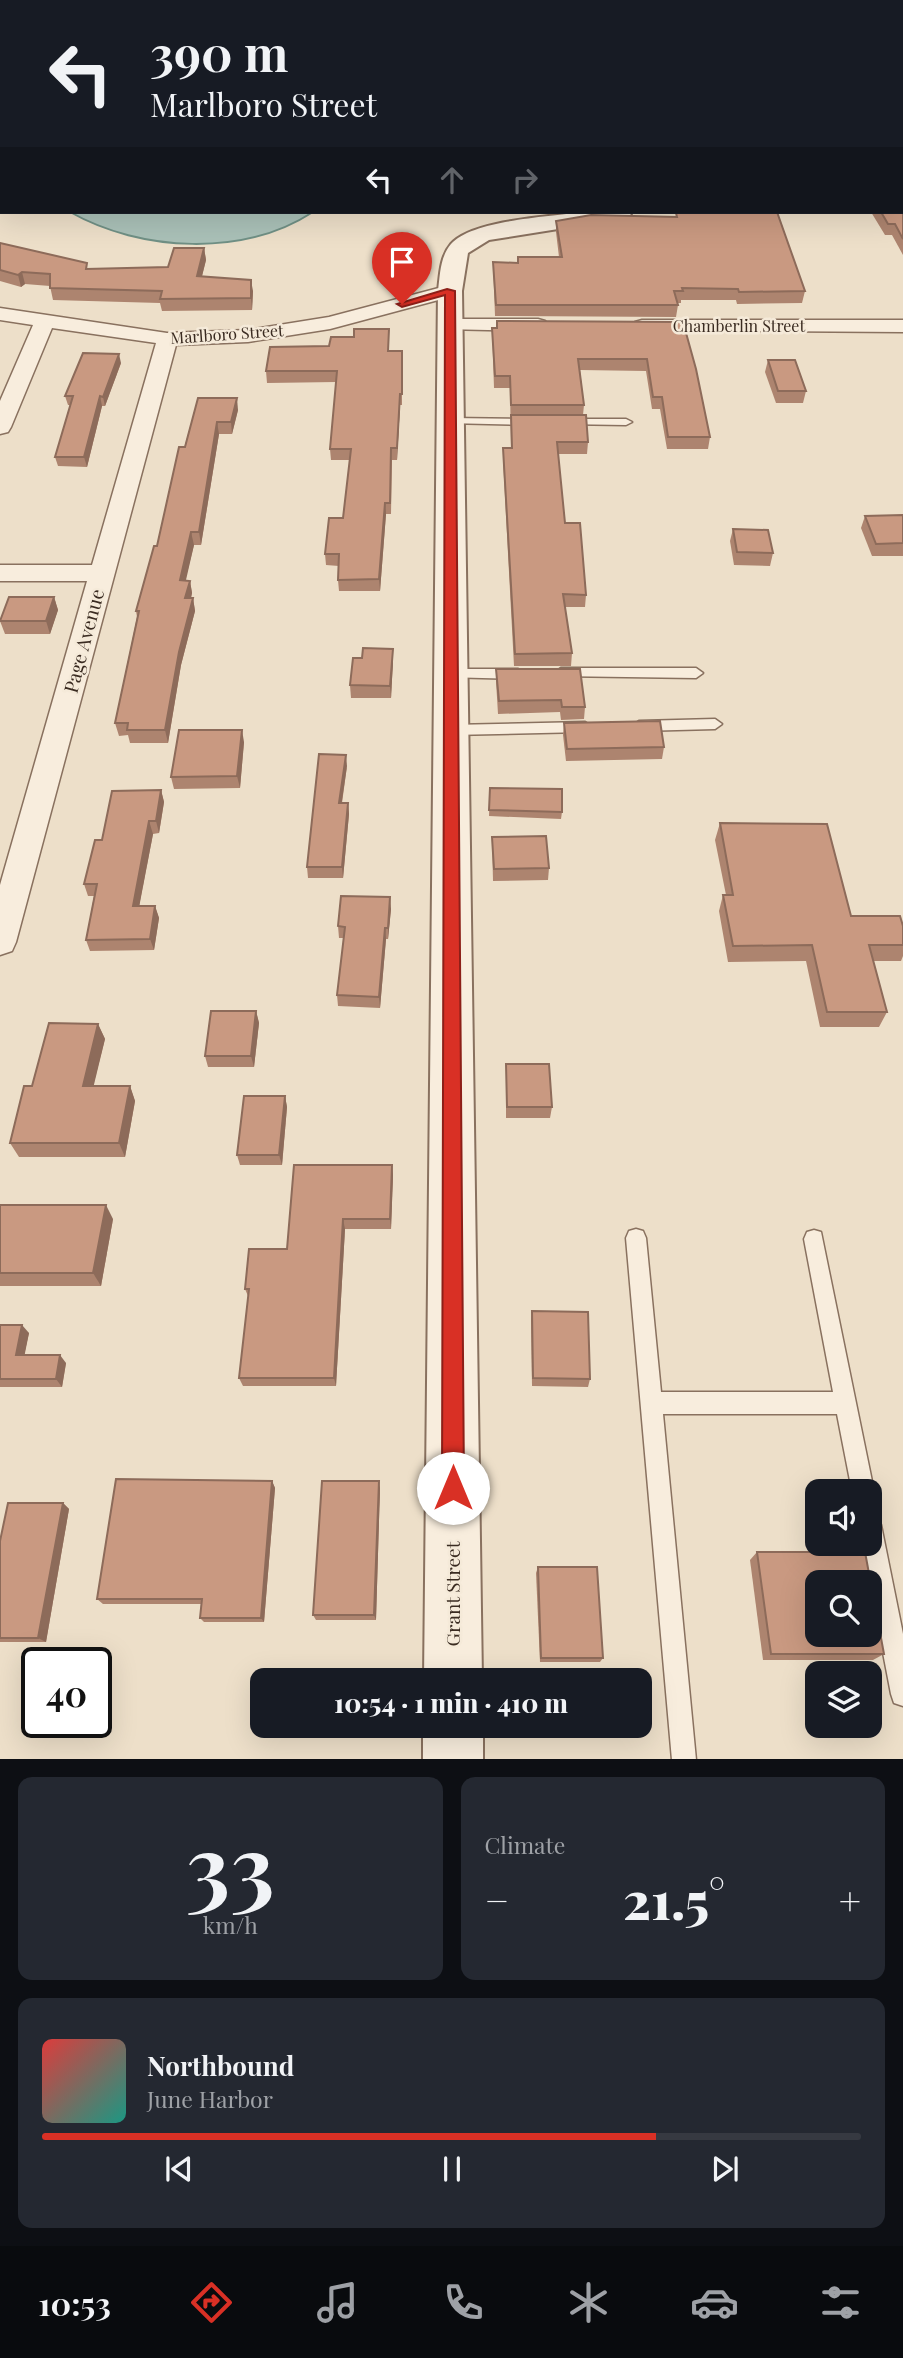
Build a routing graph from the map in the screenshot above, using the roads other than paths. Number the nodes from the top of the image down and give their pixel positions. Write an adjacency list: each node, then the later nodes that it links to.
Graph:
1 (608, 214): 2 (street, Grant Street)
2 (450, 291): 5 (street, Grant Street); 9 (street, Marlboro Street)
3 (0, 314): 4 (street, Marlboro Street)
4 (44, 323): 9 (street, Marlboro Street); 12 (street)
5 (450, 325): 6 (street); 10 (street, Grant Street)
6 (560, 326)
7 (628, 326): 8 (street, Chamberlin Street)
8 (903, 326)
9 (167, 339): 14 (street, Page Avenue)
10 (450, 421): 11 (lane); 16 (street, Grant Street)
11 (626, 422)
12 (1, 426)
13 (0, 573): 14 (street)
14 (102, 573): 21 (street, Page Avenue)
15 (696, 673): 16 (lane)
16 (450, 674): 20 (street, Grant Street)
17 (715, 724): 18 (lane)
18 (625, 726)
19 (600, 727): 20 (lane)
20 (451, 730): 28 (street, Grant Street)
21 (0, 942)
22 (636, 1238): 24 (lane)
23 (814, 1239): 25 (lane)
24 (651, 1404): 25 (lane); 32 (lane)
25 (846, 1404): 26 (lane)
26 (861, 1479)
27 (876, 1556): 29 (lane)
28 (453, 1668)
29 (903, 1694)
30 (453, 1738): 31 (street)
31 (453, 1759)
32 (684, 1759)

